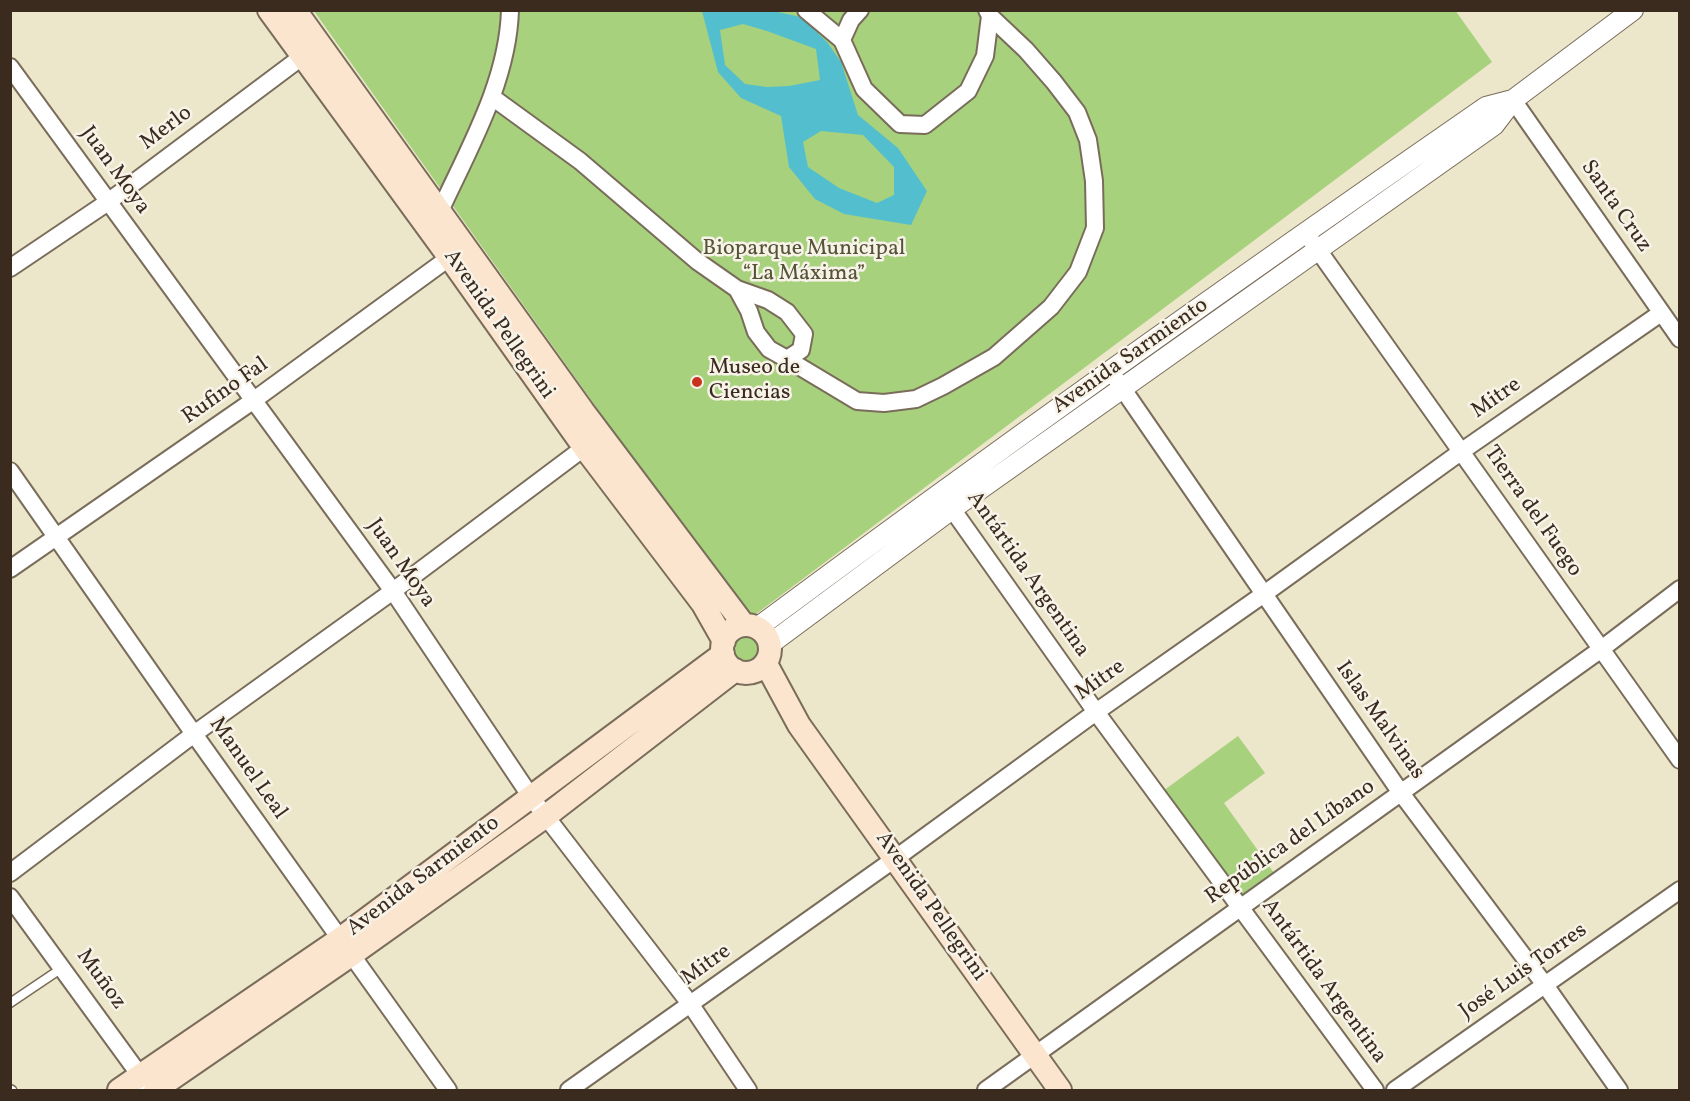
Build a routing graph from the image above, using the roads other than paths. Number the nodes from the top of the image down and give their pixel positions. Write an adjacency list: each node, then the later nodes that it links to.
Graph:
1 (269, 10): 9 (main road, Avenida Pellegrini)
2 (295, 10): 9 (main road, Avenida Pellegrini)
3 (510, 10): 11 (street)
4 (806, 10): 8 (street)
5 (860, 10): 8 (street)
6 (1633, 10): 12 (street, Avenida Sarmiento)
7 (989, 13): 8 (street); 22 (street)
8 (842, 40)
9 (310, 50): 13 (street, Merlo); 14 (main road, Avenida Pellegrini); 17 (main road, Avenida Pellegrini)
10 (10, 67): 13 (street, Juan Moya)
11 (492, 97): 14 (street); 19 (street)
12 (1513, 100): 15 (street, Avenida Sarmiento); 16 (street, Avenida Sarmiento); 20 (street, Santa Cruz)
13 (108, 201): 18 (street, Merlo); 25 (street, Juan Moya)
14 (440, 211): 17 (main road, Avenida Pellegrini)
15 (1306, 232): 16 (street, Tierra del Fuego); 23 (street, Avenida Sarmiento)
16 (1317, 250): 24 (street, Avenida Sarmiento); 27 (street, Tierra del Fuego)
17 (457, 251): 25 (street, Rufino Fal); 26 (main road, Avenida Pellegrini)
18 (10, 268)
19 (737, 289): 22 (street); 22 (street)
20 (1661, 313): 21 (street, Santa Cruz); 27 (street, Mitre)
21 (1680, 339)
22 (787, 359)
23 (1110, 371): 24 (street, Islas Malvinas); 29 (street, Avenida Sarmiento)
24 (1123, 388): 30 (street, Avenida Sarmiento); 35 (street, Islas Malvinas)
25 (254, 400): 31 (street, Rufino Fal); 34 (street, Juan Moya)
26 (592, 441): 34 (street); 36 (main road, Avenida Pellegrini); 38 (main road, Avenida Pellegrini)
27 (1462, 451): 35 (street, Mitre); 37 (street, Tierra del Fuego)
28 (10, 471): 31 (street, Manuel Leal)
29 (940, 493): 30 (street, Antártida Argentina); 36 (street, Avenida Sarmiento)
30 (952, 509): 36 (street, Avenida Sarmiento); 39 (street, Antártida Argentina)
31 (57, 537): 32 (street, Rufino Fal); 41 (street, Manuel Leal)
32 (10, 569)
33 (1680, 589): 37 (street, República del Líbano)
34 (393, 591): 41 (street); 44 (street, Juan Moya)
35 (1264, 594): 39 (street, Mitre); 43 (street, Islas Malvinas)
36 (759, 640): 38 (main road); 38 (main road); 40 (main road, Avenida Pellegrini)
37 (1600, 650): 42 (street, Tierra del Fuego); 43 (street, República del Líbano)
38 (732, 660): 40 (main road, Avenida Pellegrini); 44 (main road, Avenida Sarmiento); 45 (main road, Avenida Sarmiento)
39 (1096, 712): 46 (street, Mitre); 50 (street, Antártida Argentina)
40 (799, 724): 46 (main road, Avenida Pellegrini)
41 (194, 734): 47 (street); 51 (street, Manuel Leal)
42 (1680, 760)
43 (1401, 793): 50 (street, República del Líbano); 53 (street, Islas Malvinas)
44 (531, 797): 45 (street, Juan Moya); 51 (main road, Avenida Sarmiento)
45 (546, 816): 51 (main road, Avenida Sarmiento); 55 (street, Juan Moya)
46 (896, 858): 55 (street, Mitre); 56 (main road, Avenida Pellegrini)
47 (10, 873)
48 (1680, 890): 53 (street, José Luis Torres)
49 (10, 897): 52 (street, Muñoz)
50 (1240, 906): 56 (street, República del Líbano); 64 (street, Antártida Argentina)
51 (346, 947): 57 (main road, Avenida Sarmiento); 59 (street, Manuel Leal)
52 (63, 968): 54 (lane); 57 (street, Muñoz)
53 (1545, 985): 65 (street, José Luis Torres); 66 (street, Islas Malvinas)
54 (10, 1003)
55 (691, 1005): 60 (street, Mitre); 61 (street, Juan Moya)
56 (1035, 1054): 62 (street, República del Líbano); 63 (main road, Avenida Pellegrini)
57 (149, 1085): 58 (main road, Avenida Sarmiento)
58 (119, 1090)
59 (448, 1090)
60 (569, 1090)
61 (748, 1090)
62 (986, 1090)
63 (1060, 1090)
64 (1375, 1090)
65 (1395, 1090)
66 (1619, 1090)

